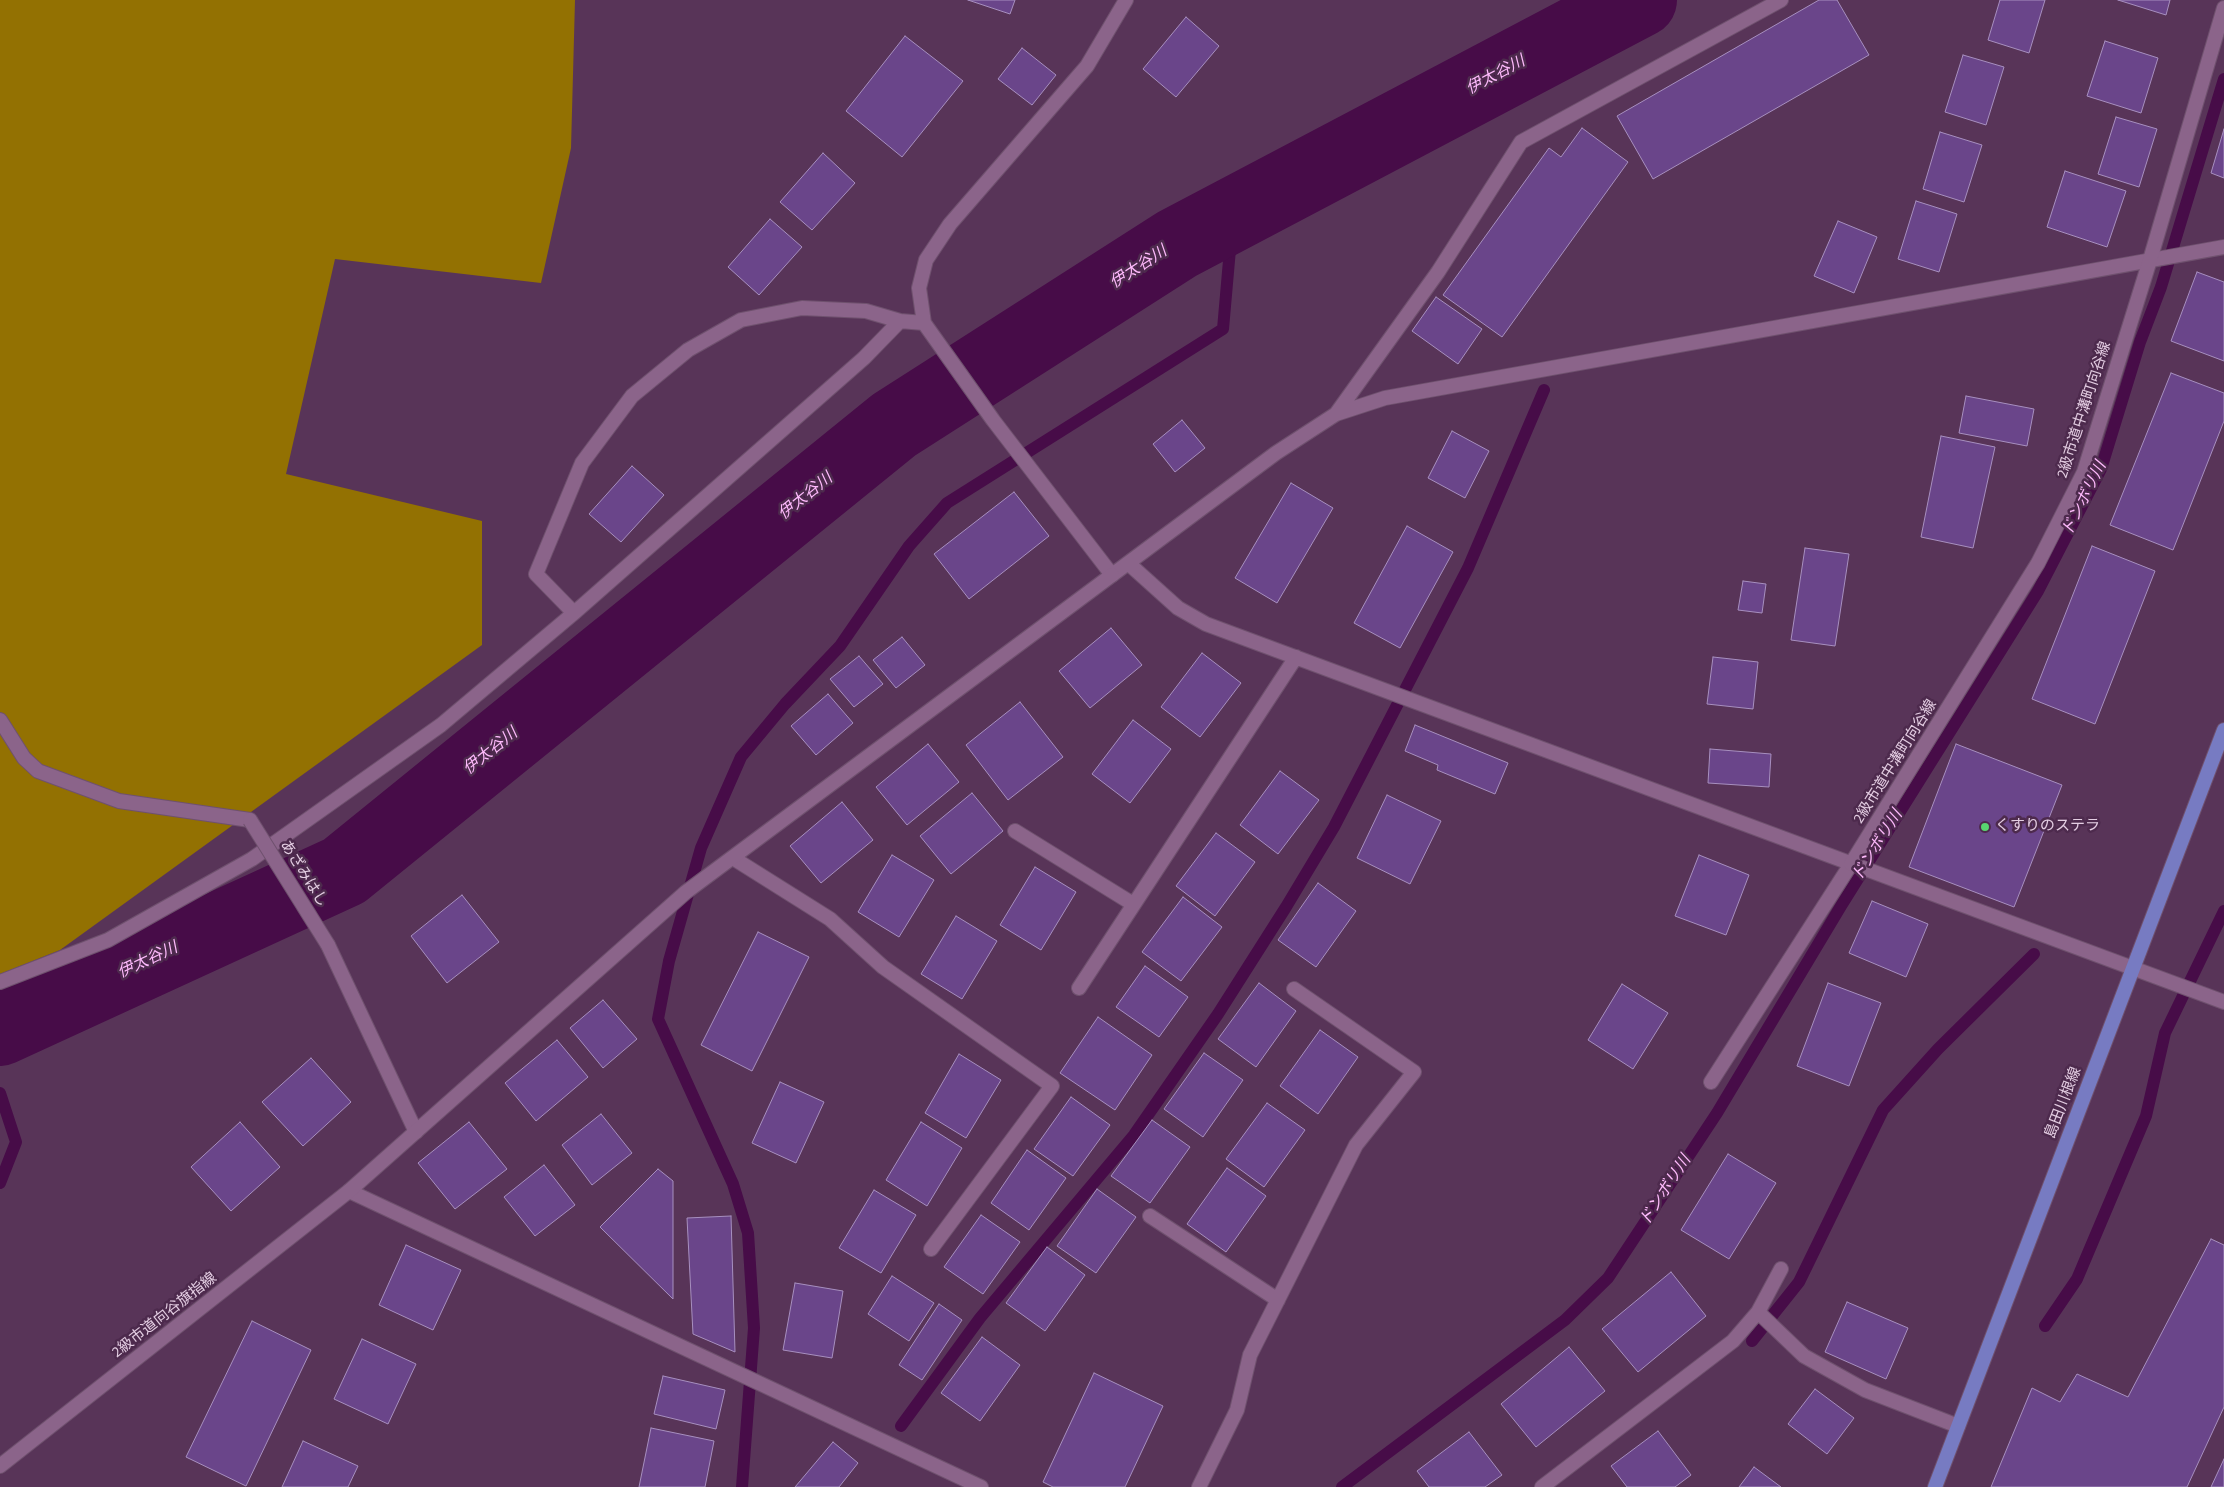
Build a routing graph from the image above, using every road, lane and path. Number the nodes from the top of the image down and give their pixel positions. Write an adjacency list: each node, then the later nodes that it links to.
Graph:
1 (1126, 0): 7 (street)
2 (1782, 0): 8 (street)
3 (2224, 8): 5 (street, 2級市道中溝町向谷線)
4 (2224, 247): 5 (street)
5 (2150, 260): 8 (street); 17 (street, 2級市道中溝町向谷線)
6 (900, 321): 7 (street); 11 (street); 11 (street)
7 (927, 328): 10 (street)
8 (1336, 414): 9 (street, 2級市道向谷旗指線)
9 (1128, 563): 10 (street, 2級市道向谷旗指線); 12 (street)
10 (1112, 575): 16 (street, 2級市道向谷旗指線)
11 (574, 613): 20 (street)
12 (1296, 658): 17 (street); 18 (street)
13 (0, 720): 25 (street, あざみはし, bridge)
14 (2224, 730): 19 (main road, 島田川根線)
15 (1015, 831): 18 (street)
16 (733, 858): 25 (street, 2級市道向谷旗指線); 28 (street)
17 (1851, 864): 19 (street); 24 (street, 2級市道中溝町向谷線)
18 (1133, 904): 21 (street)
19 (2134, 968): 23 (street); 32 (main road, 島田川根線)
20 (0, 982)
21 (1079, 988)
22 (1294, 989): 30 (street)
23 (2219, 1000)
24 (1711, 1082)
25 (416, 1132): 26 (street, 2級市道向谷旗指線)
26 (349, 1191): 33 (street, 2級市道向谷旗指線); 34 (street)
27 (1150, 1216): 30 (street)
28 (930, 1249)
29 (1781, 1269): 31 (street)
30 (1278, 1300): 35 (street)
31 (1758, 1312): 32 (street); 36 (street)
32 (1958, 1426): 37 (main road, 島田川根線)
33 (0, 1466)
34 (981, 1487)
35 (1199, 1487)
36 (1542, 1487)
37 (1935, 1487)

